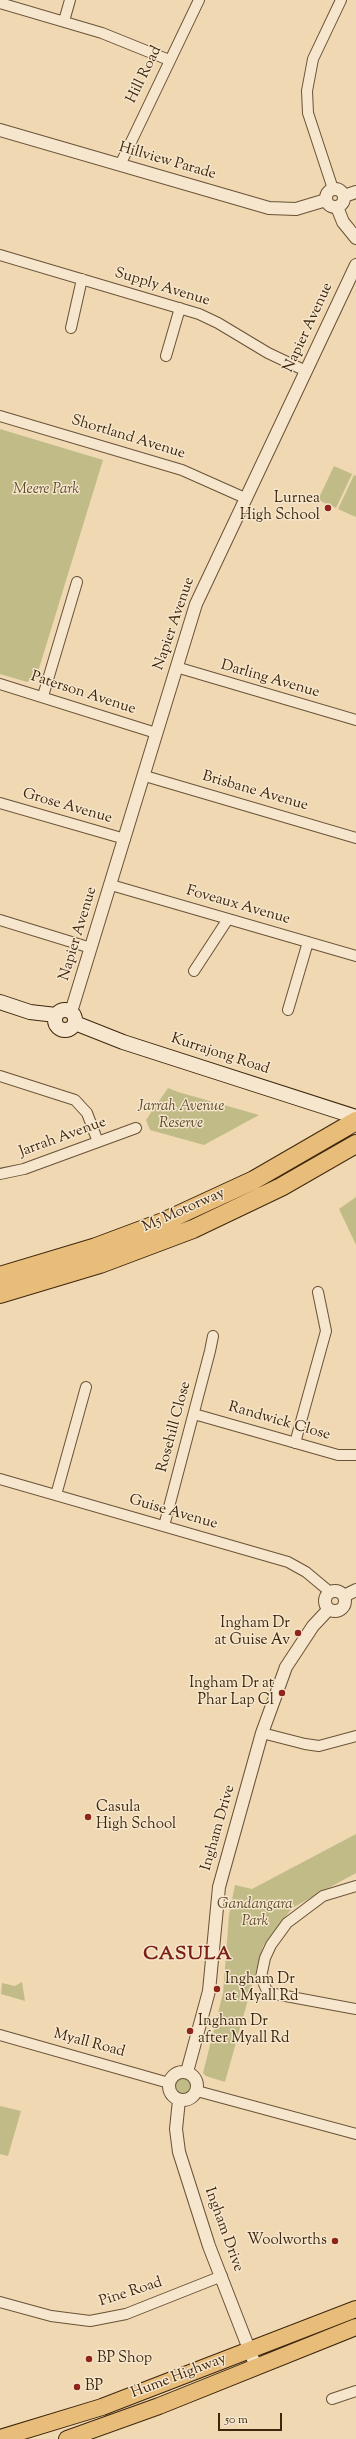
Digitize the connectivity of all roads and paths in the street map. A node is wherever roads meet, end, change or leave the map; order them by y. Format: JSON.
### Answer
{"nodes":[{"id":1,"x":70,"y":0,"type":"edge"},
{"id":2,"x":199,"y":0,"type":"edge"},
{"id":3,"x":341,"y":0,"type":"edge"},
{"id":4,"x":0,"y":3,"type":"edge"},
{"id":5,"x":64,"y":21,"type":"junction"},
{"id":6,"x":170,"y":60,"type":"junction"},
{"id":7,"x":0,"y":130,"type":"edge"},
{"id":8,"x":120,"y":165,"type":"junction"},
{"id":9,"x":333,"y":189,"type":"junction"},
{"id":10,"x":356,"y":192,"type":"edge"},
{"id":11,"x":344,"y":196,"type":"junction"},
{"id":12,"x":326,"y":200,"type":"junction"},
{"id":13,"x":337,"y":207,"type":"junction"},
{"id":14,"x":356,"y":238,"type":"edge"},
{"id":15,"x":0,"y":255,"type":"edge"},
{"id":16,"x":356,"y":265,"type":"edge"},
{"id":17,"x":82,"y":279,"type":"junction"},
{"id":18,"x":180,"y":308,"type":"junction"},
{"id":19,"x":71,"y":328,"type":"dead end"},
{"id":20,"x":166,"y":356,"type":"dead end"},
{"id":21,"x":306,"y":371,"type":"junction"},
{"id":22,"x":0,"y":416,"type":"edge"},
{"id":23,"x":245,"y":498,"type":"junction"},
{"id":24,"x":77,"y":582,"type":"dead end"},
{"id":25,"x":176,"y":668,"type":"junction"},
{"id":26,"x":0,"y":684,"type":"edge"},
{"id":27,"x":43,"y":696,"type":"junction"},
{"id":28,"x":356,"y":720,"type":"edge"},
{"id":29,"x":156,"y":733,"type":"junction"},
{"id":30,"x":145,"y":776,"type":"junction"},
{"id":31,"x":0,"y":803,"type":"edge"},
{"id":32,"x":356,"y":838,"type":"edge"},
{"id":33,"x":125,"y":840,"type":"junction"},
{"id":34,"x":111,"y":885,"type":"junction"},
{"id":35,"x":228,"y":919,"type":"junction"},
{"id":36,"x":0,"y":920,"type":"edge"},
{"id":37,"x":308,"y":942,"type":"junction"},
{"id":38,"x":91,"y":948,"type":"junction"},
{"id":39,"x":356,"y":956,"type":"edge"},
{"id":40,"x":194,"y":971,"type":"dead end"},
{"id":41,"x":0,"y":1002,"type":"edge"},
{"id":42,"x":288,"y":1010,"type":"dead end"},
{"id":43,"x":73,"y":1018,"type":"junction"},
{"id":44,"x":0,"y":1076,"type":"edge"},
{"id":45,"x":356,"y":1117,"type":"edge"},
{"id":46,"x":356,"y":1121,"type":"edge"},
{"id":47,"x":136,"y":1128,"type":"dead end"},
{"id":48,"x":98,"y":1142,"type":"junction"},
{"id":49,"x":356,"y":1144,"type":"edge"},
{"id":50,"x":0,"y":1174,"type":"edge"},
{"id":51,"x":0,"y":1276,"type":"edge"},
{"id":52,"x":318,"y":1292,"type":"dead end"},
{"id":53,"x":0,"y":1294,"type":"edge"},
{"id":54,"x":213,"y":1336,"type":"dead end"},
{"id":55,"x":86,"y":1387,"type":"dead end"},
{"id":56,"x":194,"y":1414,"type":"junction"},
{"id":57,"x":295,"y":1443,"type":"junction"},
{"id":58,"x":356,"y":1455,"type":"edge"},
{"id":59,"x":0,"y":1479,"type":"edge"},
{"id":60,"x":56,"y":1495,"type":"junction"},
{"id":61,"x":164,"y":1526,"type":"junction"},
{"id":62,"x":356,"y":1590,"type":"edge"},
{"id":63,"x":330,"y":1592,"type":"junction"},
{"id":64,"x":344,"y":1596,"type":"junction"},
{"id":65,"x":329,"y":1609,"type":"junction"},
{"id":66,"x":262,"y":1733,"type":"junction"},
{"id":67,"x":356,"y":1736,"type":"edge"},
{"id":68,"x":356,"y":1886,"type":"edge"},
{"id":69,"x":356,"y":2009,"type":"edge"},
{"id":70,"x":0,"y":2035,"type":"edge"},
{"id":71,"x":187,"y":2072,"type":"junction"},
{"id":72,"x":169,"y":2083,"type":"junction"},
{"id":73,"x":197,"y":2091,"type":"junction"},
{"id":74,"x":179,"y":2100,"type":"junction"},
{"id":75,"x":356,"y":2134,"type":"edge"},
{"id":76,"x":222,"y":2276,"type":"junction"},
{"id":77,"x":0,"y":2302,"type":"edge"},
{"id":78,"x":356,"y":2309,"type":"edge"},
{"id":79,"x":356,"y":2328,"type":"edge"},
{"id":80,"x":249,"y":2350,"type":"junction"},
{"id":81,"x":256,"y":2367,"type":"junction"},
{"id":82,"x":356,"y":2391,"type":"edge"},
{"id":83,"x":332,"y":2399,"type":"dead end"},
{"id":84,"x":0,"y":2438,"type":"edge"},
{"id":85,"x":67,"y":2439,"type":"edge"}],
"edges":[{"from":1,"to":5,"type":"street"},
{"from":2,"to":6,"type":"street","name":"Hill Road"},
{"from":3,"to":9,"type":"street"},
{"from":4,"to":5,"type":"street"},
{"from":5,"to":6,"type":"street"},
{"from":6,"to":8,"type":"street","name":"Hill Road"},
{"from":7,"to":8,"type":"street","name":"Hillview Parade"},
{"from":8,"to":12,"type":"street","name":"Hillview Parade"},
{"from":9,"to":11,"type":"street"},
{"from":9,"to":12,"type":"street"},
{"from":10,"to":11,"type":"street"},
{"from":11,"to":13,"type":"street"},
{"from":12,"to":13,"type":"street"},
{"from":13,"to":14,"type":"street"},
{"from":15,"to":17,"type":"street","name":"Supply Avenue"},
{"from":16,"to":21,"type":"street","name":"Napier Avenue"},
{"from":17,"to":18,"type":"street","name":"Supply Avenue"},
{"from":17,"to":19,"type":"street"},
{"from":18,"to":20,"type":"street"},
{"from":18,"to":21,"type":"street","name":"Supply Avenue"},
{"from":21,"to":23,"type":"street","name":"Napier Avenue"},
{"from":22,"to":23,"type":"street","name":"Shortland Avenue"},
{"from":23,"to":25,"type":"street","name":"Napier Avenue"},
{"from":24,"to":27,"type":"street"},
{"from":25,"to":28,"type":"street","name":"Darling Avenue"},
{"from":25,"to":29,"type":"street","name":"Napier Avenue"},
{"from":26,"to":27,"type":"street","name":"Paterson Avenue"},
{"from":27,"to":29,"type":"street","name":"Paterson Avenue"},
{"from":29,"to":30,"type":"street","name":"Napier Avenue"},
{"from":30,"to":32,"type":"street","name":"Brisbane Avenue"},
{"from":30,"to":33,"type":"street","name":"Napier Avenue"},
{"from":31,"to":33,"type":"street","name":"Grose Avenue"},
{"from":33,"to":34,"type":"street","name":"Napier Avenue"},
{"from":34,"to":35,"type":"street","name":"Foveaux Avenue"},
{"from":34,"to":38,"type":"street","name":"Napier Avenue"},
{"from":35,"to":37,"type":"street","name":"Foveaux Avenue"},
{"from":35,"to":40,"type":"street"},
{"from":36,"to":38,"type":"street"},
{"from":37,"to":39,"type":"street","name":"Foveaux Avenue"},
{"from":37,"to":42,"type":"street"},
{"from":38,"to":43,"type":"street","name":"Napier Avenue"},
{"from":41,"to":43,"type":"main road"},
{"from":43,"to":45,"type":"main road","name":"Kurrajong Road"},
{"from":44,"to":48,"type":"street"},
{"from":46,"to":51,"type":"highway","name":"M5 Motorway"},
{"from":47,"to":48,"type":"street","name":"Jarrah Avenue"},
{"from":48,"to":50,"type":"street","name":"Jarrah Avenue"},
{"from":49,"to":53,"type":"highway","name":"M5 Motorway"},
{"from":52,"to":57,"type":"street"},
{"from":54,"to":56,"type":"street","name":"Rosehill Close"},
{"from":55,"to":60,"type":"street"},
{"from":56,"to":57,"type":"street","name":"Randwick Close"},
{"from":56,"to":61,"type":"street","name":"Rosehill Close"},
{"from":57,"to":58,"type":"street","name":"Randwick Close"},
{"from":59,"to":60,"type":"street","name":"Guise Avenue"},
{"from":60,"to":61,"type":"street","name":"Guise Avenue"},
{"from":61,"to":63,"type":"street","name":"Guise Avenue"},
{"from":62,"to":64,"type":"street"},
{"from":63,"to":64,"type":"street"},
{"from":63,"to":65,"type":"street"},
{"from":64,"to":65,"type":"street"},
{"from":65,"to":66,"type":"street","name":"Ingham Drive"},
{"from":66,"to":67,"type":"street"},
{"from":66,"to":71,"type":"street","name":"Ingham Drive"},
{"from":68,"to":69,"type":"street"},
{"from":70,"to":72,"type":"street","name":"Myall Road"},
{"from":71,"to":72,"type":"street"},
{"from":71,"to":73,"type":"street"},
{"from":72,"to":74,"type":"street"},
{"from":73,"to":74,"type":"street"},
{"from":73,"to":75,"type":"street"},
{"from":74,"to":76,"type":"street","name":"Ingham Drive"},
{"from":76,"to":77,"type":"street","name":"Pine Road"},
{"from":76,"to":80,"type":"street","name":"Ingham Drive"},
{"from":78,"to":80,"type":"highway","name":"Hume Highway"},
{"from":79,"to":81,"type":"highway","name":"Hume Highway"},
{"from":80,"to":81,"type":"street","name":"Ingham Drive"},
{"from":80,"to":84,"type":"highway","name":"Hume Highway"},
{"from":81,"to":85,"type":"highway","name":"Hume Highway"},
{"from":82,"to":83,"type":"street"}]}
